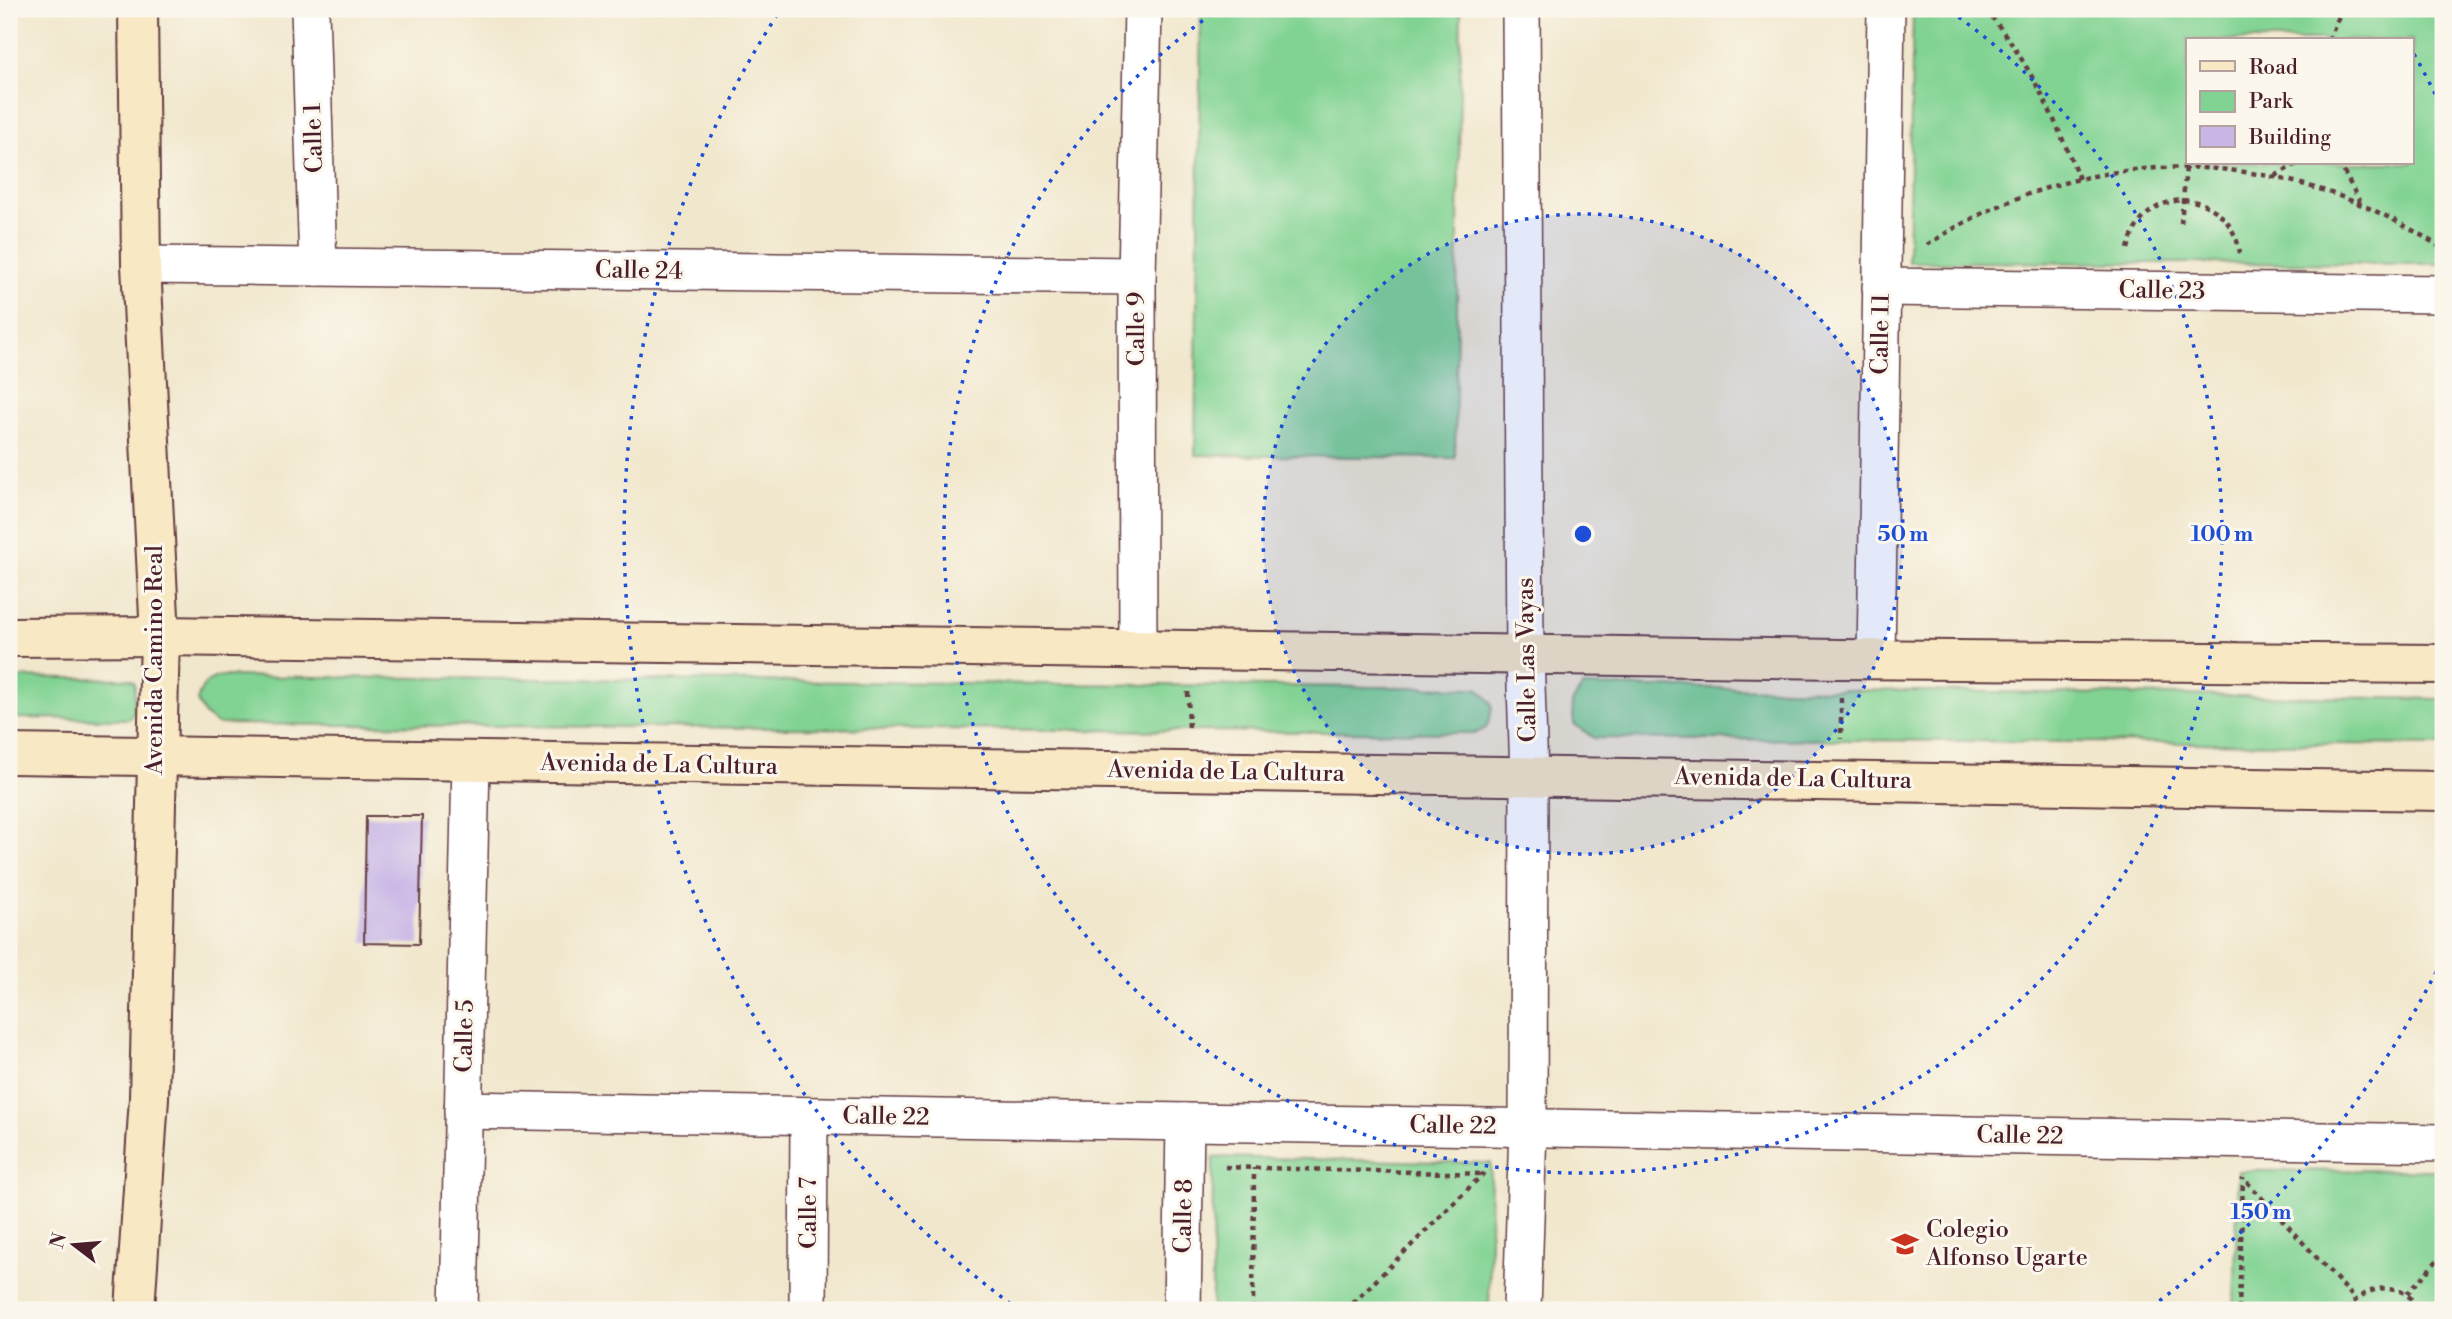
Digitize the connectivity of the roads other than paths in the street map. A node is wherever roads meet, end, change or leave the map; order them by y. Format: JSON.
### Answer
{"nodes":[{"id":1,"x":138,"y":9,"type":"edge"},
{"id":2,"x":310,"y":9,"type":"edge"},
{"id":3,"x":1143,"y":9,"type":"edge"},
{"id":4,"x":1521,"y":9,"type":"edge"},
{"id":5,"x":1886,"y":9,"type":"edge"},
{"id":6,"x":141,"y":265,"type":"junction"},
{"id":7,"x":318,"y":267,"type":"junction"},
{"id":8,"x":1137,"y":276,"type":"junction"},
{"id":9,"x":1881,"y":287,"type":"junction"},
{"id":10,"x":2443,"y":294,"type":"edge"},
{"id":11,"x":160,"y":636,"type":"junction"},
{"id":12,"x":9,"y":637,"type":"edge"},
{"id":13,"x":1138,"y":650,"type":"junction"},
{"id":14,"x":1525,"y":655,"type":"junction"},
{"id":15,"x":1858,"y":659,"type":"junction"},
{"id":16,"x":2443,"y":664,"type":"edge"},
{"id":17,"x":9,"y":754,"type":"edge"},
{"id":18,"x":156,"y":756,"type":"junction"},
{"id":19,"x":471,"y":762,"type":"junction"},
{"id":20,"x":1529,"y":775,"type":"junction"},
{"id":21,"x":2443,"y":791,"type":"edge"},
{"id":22,"x":463,"y":1110,"type":"junction"},
{"id":23,"x":809,"y":1116,"type":"junction"},
{"id":24,"x":1185,"y":1122,"type":"junction"},
{"id":25,"x":1528,"y":1128,"type":"junction"},
{"id":26,"x":2443,"y":1143,"type":"edge"},
{"id":27,"x":135,"y":1310,"type":"edge"},
{"id":28,"x":459,"y":1310,"type":"edge"},
{"id":29,"x":808,"y":1310,"type":"edge"},
{"id":30,"x":1182,"y":1310,"type":"edge"},
{"id":31,"x":1522,"y":1310,"type":"edge"}],
"edges":[{"from":1,"to":6,"type":"street","name":"Avenida Camino Real"},
{"from":2,"to":7,"type":"street","name":"Calle 1"},
{"from":3,"to":8,"type":"street","name":"Calle 9"},
{"from":4,"to":14,"type":"street","name":"Calle Las Vayas"},
{"from":5,"to":9,"type":"street","name":"Calle 11"},
{"from":6,"to":7,"type":"street","name":"Calle 24"},
{"from":6,"to":11,"type":"street","name":"Avenida Camino Real"},
{"from":7,"to":8,"type":"street","name":"Calle 24"},
{"from":8,"to":13,"type":"street","name":"Calle 9"},
{"from":9,"to":10,"type":"street","name":"Calle 23"},
{"from":9,"to":15,"type":"street","name":"Calle 11"},
{"from":11,"to":12,"type":"street"},
{"from":11,"to":13,"type":"street"},
{"from":11,"to":18,"type":"street","name":"Avenida Camino Real"},
{"from":13,"to":14,"type":"street"},
{"from":14,"to":15,"type":"street"},
{"from":14,"to":20,"type":"street","name":"Calle Las Vayas"},
{"from":15,"to":16,"type":"street"},
{"from":17,"to":18,"type":"street","name":"Avenida de La Cultura"},
{"from":18,"to":19,"type":"street","name":"Avenida de La Cultura"},
{"from":18,"to":27,"type":"street","name":"Avenida Camino Real"},
{"from":19,"to":20,"type":"street","name":"Avenida de La Cultura"},
{"from":19,"to":22,"type":"street","name":"Calle 5"},
{"from":20,"to":21,"type":"street","name":"Avenida de La Cultura"},
{"from":20,"to":25,"type":"street","name":"Calle Las Vayas"},
{"from":22,"to":23,"type":"street","name":"Calle 22"},
{"from":22,"to":28,"type":"street","name":"Calle 5"},
{"from":23,"to":24,"type":"street","name":"Calle 22"},
{"from":23,"to":29,"type":"street","name":"Calle 7"},
{"from":24,"to":25,"type":"street","name":"Calle 22"},
{"from":24,"to":30,"type":"street","name":"Calle 8"},
{"from":25,"to":26,"type":"street","name":"Calle 22"},
{"from":25,"to":31,"type":"street","name":"Calle Las Vayas"}]}
